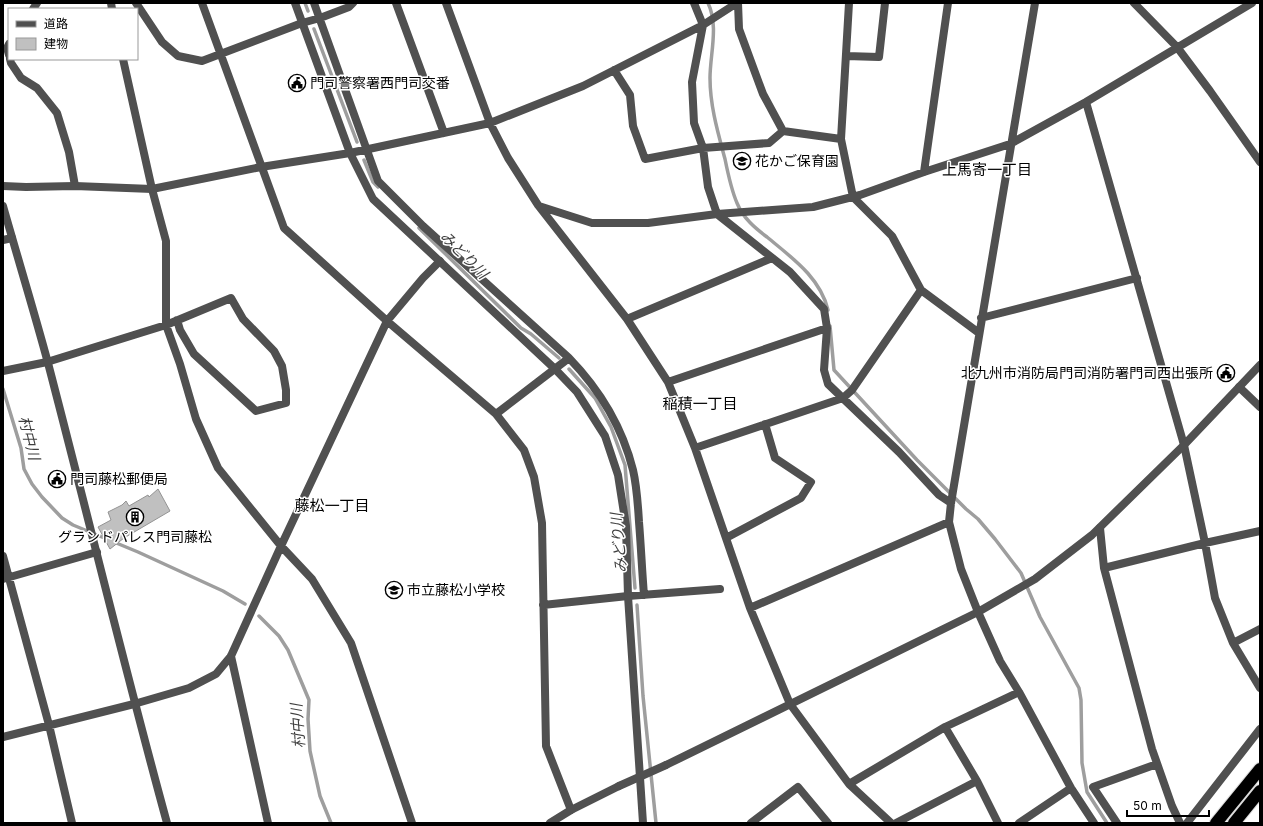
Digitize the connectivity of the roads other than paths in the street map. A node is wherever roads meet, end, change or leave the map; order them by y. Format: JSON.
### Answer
{"nodes":[{"id":1,"x":136,"y":3,"type":"edge"},
{"id":2,"x":202,"y":3,"type":"edge"},
{"id":3,"x":295,"y":3,"type":"edge"},
{"id":4,"x":314,"y":3,"type":"edge"},
{"id":5,"x":353,"y":3,"type":"edge"},
{"id":6,"x":396,"y":3,"type":"edge"},
{"id":7,"x":446,"y":3,"type":"edge"},
{"id":8,"x":694,"y":3,"type":"edge"},
{"id":9,"x":737,"y":3,"type":"edge"},
{"id":10,"x":849,"y":3,"type":"edge"},
{"id":11,"x":885,"y":3,"type":"edge"},
{"id":12,"x":948,"y":3,"type":"edge"},
{"id":13,"x":1035,"y":3,"type":"edge"},
{"id":14,"x":1134,"y":3,"type":"edge"},
{"id":15,"x":1252,"y":3,"type":"edge"},
{"id":16,"x":728,"y":5,"type":"edge"},
{"id":17,"x":320,"y":18,"type":"junction"},
{"id":18,"x":302,"y":23,"type":"junction"},
{"id":19,"x":703,"y":25,"type":"junction"},
{"id":20,"x":1177,"y":47,"type":"junction"},
{"id":21,"x":221,"y":53,"type":"junction"},
{"id":22,"x":846,"y":56,"type":"junction"},
{"id":23,"x":10,"y":60,"type":"edge"},
{"id":24,"x":123,"y":60,"type":"edge"},
{"id":25,"x":614,"y":70,"type":"junction"},
{"id":26,"x":1086,"y":102,"type":"junction"},
{"id":27,"x":490,"y":123,"type":"junction"},
{"id":28,"x":783,"y":131,"type":"junction"},
{"id":29,"x":444,"y":133,"type":"junction"},
{"id":30,"x":841,"y":139,"type":"junction"},
{"id":31,"x":1010,"y":144,"type":"junction"},
{"id":32,"x":704,"y":148,"type":"junction"},
{"id":33,"x":366,"y":149,"type":"junction"},
{"id":34,"x":350,"y":153,"type":"junction"},
{"id":35,"x":1260,"y":162,"type":"edge"},
{"id":36,"x":261,"y":167,"type":"junction"},
{"id":37,"x":924,"y":172,"type":"junction"},
{"id":38,"x":3,"y":186,"type":"edge"},
{"id":39,"x":75,"y":186,"type":"junction"},
{"id":40,"x":152,"y":189,"type":"junction"},
{"id":41,"x":853,"y":197,"type":"junction"},
{"id":42,"x":538,"y":205,"type":"junction"},
{"id":43,"x":3,"y":206,"type":"edge"},
{"id":44,"x":717,"y":214,"type":"junction"},
{"id":45,"x":12,"y":238,"type":"junction"},
{"id":46,"x":3,"y":240,"type":"edge"},
{"id":47,"x":772,"y":258,"type":"junction"},
{"id":48,"x":440,"y":261,"type":"junction"},
{"id":49,"x":1137,"y":278,"type":"junction"},
{"id":50,"x":921,"y":290,"type":"junction"},
{"id":51,"x":981,"y":318,"type":"junction"},
{"id":52,"x":627,"y":319,"type":"junction"},
{"id":53,"x":177,"y":320,"type":"junction"},
{"id":54,"x":387,"y":321,"type":"junction"},
{"id":55,"x":166,"y":325,"type":"junction"},
{"id":56,"x":827,"y":328,"type":"junction"},
{"id":57,"x":979,"y":333,"type":"junction"},
{"id":58,"x":569,"y":358,"type":"junction"},
{"id":59,"x":47,"y":362,"type":"junction"},
{"id":60,"x":1260,"y":365,"type":"edge"},
{"id":61,"x":555,"y":369,"type":"junction"},
{"id":62,"x":3,"y":371,"type":"edge"},
{"id":63,"x":668,"y":382,"type":"junction"},
{"id":64,"x":1239,"y":386,"type":"junction"},
{"id":65,"x":842,"y":398,"type":"junction"},
{"id":66,"x":1260,"y":407,"type":"edge"},
{"id":67,"x":496,"y":414,"type":"junction"},
{"id":68,"x":765,"y":424,"type":"junction"},
{"id":69,"x":1184,"y":445,"type":"junction"},
{"id":70,"x":695,"y":448,"type":"junction"},
{"id":71,"x":951,"y":502,"type":"junction"},
{"id":72,"x":949,"y":522,"type":"junction"},
{"id":73,"x":1100,"y":528,"type":"junction"},
{"id":74,"x":1260,"y":531,"type":"edge"},
{"id":75,"x":726,"y":538,"type":"junction"},
{"id":76,"x":1205,"y":543,"type":"junction"},
{"id":77,"x":281,"y":546,"type":"junction"},
{"id":78,"x":97,"y":552,"type":"junction"},
{"id":79,"x":3,"y":556,"type":"edge"},
{"id":80,"x":1104,"y":568,"type":"junction"},
{"id":81,"x":6,"y":578,"type":"edge"},
{"id":82,"x":720,"y":589,"type":"dead end"},
{"id":83,"x":644,"y":595,"type":"junction"},
{"id":84,"x":628,"y":596,"type":"junction"},
{"id":85,"x":543,"y":605,"type":"junction"},
{"id":86,"x":750,"y":608,"type":"junction"},
{"id":87,"x":978,"y":612,"type":"junction"},
{"id":88,"x":1260,"y":629,"type":"edge"},
{"id":89,"x":1233,"y":643,"type":"junction"},
{"id":90,"x":231,"y":656,"type":"junction"},
{"id":91,"x":1260,"y":688,"type":"edge"},
{"id":92,"x":1019,"y":692,"type":"junction"},
{"id":93,"x":134,"y":704,"type":"junction"},
{"id":94,"x":790,"y":704,"type":"junction"},
{"id":95,"x":48,"y":725,"type":"junction"},
{"id":96,"x":945,"y":727,"type":"junction"},
{"id":97,"x":1260,"y":729,"type":"edge"},
{"id":98,"x":3,"y":737,"type":"edge"},
{"id":99,"x":1158,"y":764,"type":"junction"},
{"id":100,"x":1260,"y":769,"type":"edge"},
{"id":101,"x":977,"y":781,"type":"junction"},
{"id":102,"x":849,"y":784,"type":"junction"},
{"id":103,"x":1071,"y":788,"type":"junction"},
{"id":104,"x":1260,"y":792,"type":"edge"},
{"id":105,"x":571,"y":810,"type":"junction"},
{"id":106,"x":72,"y":823,"type":"edge"},
{"id":107,"x":166,"y":823,"type":"edge"},
{"id":108,"x":268,"y":823,"type":"edge"},
{"id":109,"x":412,"y":823,"type":"edge"},
{"id":110,"x":550,"y":823,"type":"edge"},
{"id":111,"x":643,"y":823,"type":"edge"},
{"id":112,"x":751,"y":823,"type":"edge"},
{"id":113,"x":828,"y":823,"type":"edge"},
{"id":114,"x":891,"y":823,"type":"edge"},
{"id":115,"x":896,"y":823,"type":"edge"},
{"id":116,"x":998,"y":823,"type":"edge"},
{"id":117,"x":1019,"y":823,"type":"edge"},
{"id":118,"x":1094,"y":823,"type":"edge"},
{"id":119,"x":1117,"y":823,"type":"edge"},
{"id":120,"x":1180,"y":823,"type":"edge"},
{"id":121,"x":1187,"y":823,"type":"edge"},
{"id":122,"x":1216,"y":823,"type":"edge"},
{"id":123,"x":1234,"y":823,"type":"edge"}],
"edges":[{"from":1,"to":21,"type":"street"},
{"from":2,"to":21,"type":"street"},
{"from":3,"to":18,"type":"street"},
{"from":4,"to":17,"type":"street"},
{"from":5,"to":17,"type":"street"},
{"from":6,"to":29,"type":"street"},
{"from":7,"to":27,"type":"street"},
{"from":8,"to":19,"type":"street"},
{"from":9,"to":16,"type":"street"},
{"from":9,"to":28,"type":"street"},
{"from":10,"to":22,"type":"street"},
{"from":11,"to":22,"type":"street"},
{"from":12,"to":37,"type":"street"},
{"from":13,"to":31,"type":"street"},
{"from":14,"to":20,"type":"street"},
{"from":15,"to":20,"type":"street"},
{"from":16,"to":19,"type":"street"},
{"from":17,"to":18,"type":"street"},
{"from":17,"to":33,"type":"street"},
{"from":18,"to":21,"type":"street"},
{"from":18,"to":34,"type":"street"},
{"from":19,"to":25,"type":"street"},
{"from":19,"to":32,"type":"street"},
{"from":20,"to":26,"type":"street"},
{"from":20,"to":35,"type":"street"},
{"from":21,"to":36,"type":"street"},
{"from":22,"to":30,"type":"street"},
{"from":23,"to":39,"type":"street"},
{"from":24,"to":40,"type":"street"},
{"from":25,"to":27,"type":"street"},
{"from":25,"to":32,"type":"street"},
{"from":26,"to":31,"type":"street"},
{"from":26,"to":49,"type":"street"},
{"from":27,"to":29,"type":"street"},
{"from":27,"to":42,"type":"street"},
{"from":28,"to":30,"type":"street"},
{"from":28,"to":32,"type":"street"},
{"from":29,"to":33,"type":"street"},
{"from":30,"to":41,"type":"street"},
{"from":31,"to":37,"type":"street"},
{"from":31,"to":51,"type":"street"},
{"from":32,"to":44,"type":"street"},
{"from":33,"to":34,"type":"street"},
{"from":33,"to":58,"type":"street"},
{"from":34,"to":36,"type":"street"},
{"from":34,"to":48,"type":"street"},
{"from":36,"to":40,"type":"street"},
{"from":36,"to":54,"type":"street"},
{"from":37,"to":41,"type":"street"},
{"from":38,"to":39,"type":"street"},
{"from":39,"to":40,"type":"street"},
{"from":40,"to":55,"type":"street"},
{"from":41,"to":44,"type":"street"},
{"from":41,"to":50,"type":"street"},
{"from":42,"to":44,"type":"street"},
{"from":42,"to":52,"type":"street"},
{"from":43,"to":45,"type":"street"},
{"from":44,"to":47,"type":"street"},
{"from":45,"to":46,"type":"street"},
{"from":45,"to":59,"type":"street"},
{"from":47,"to":52,"type":"street"},
{"from":47,"to":56,"type":"street"},
{"from":48,"to":54,"type":"street"},
{"from":48,"to":61,"type":"street"},
{"from":49,"to":51,"type":"street"},
{"from":49,"to":69,"type":"street"},
{"from":50,"to":57,"type":"street"},
{"from":50,"to":65,"type":"street"},
{"from":51,"to":57,"type":"street"},
{"from":52,"to":63,"type":"street"},
{"from":53,"to":53,"type":"street"},
{"from":53,"to":55,"type":"street"},
{"from":54,"to":67,"type":"street"},
{"from":54,"to":77,"type":"street"},
{"from":55,"to":59,"type":"street"},
{"from":55,"to":77,"type":"street"},
{"from":56,"to":63,"type":"street"},
{"from":56,"to":65,"type":"street"},
{"from":57,"to":71,"type":"street"},
{"from":58,"to":61,"type":"street"},
{"from":58,"to":83,"type":"street"},
{"from":59,"to":62,"type":"street"},
{"from":59,"to":78,"type":"street"},
{"from":60,"to":64,"type":"street"},
{"from":61,"to":67,"type":"street"},
{"from":61,"to":84,"type":"street"},
{"from":63,"to":70,"type":"street"},
{"from":64,"to":66,"type":"street"},
{"from":64,"to":69,"type":"street"},
{"from":65,"to":68,"type":"street"},
{"from":65,"to":71,"type":"street"},
{"from":67,"to":85,"type":"street"},
{"from":68,"to":70,"type":"street"},
{"from":68,"to":75,"type":"street"},
{"from":69,"to":73,"type":"street"},
{"from":69,"to":76,"type":"street"},
{"from":70,"to":75,"type":"street"},
{"from":71,"to":72,"type":"street"},
{"from":72,"to":86,"type":"street"},
{"from":72,"to":87,"type":"street"},
{"from":73,"to":80,"type":"street"},
{"from":73,"to":87,"type":"street"},
{"from":74,"to":76,"type":"street"},
{"from":75,"to":86,"type":"street"},
{"from":76,"to":80,"type":"street"},
{"from":76,"to":89,"type":"street"},
{"from":77,"to":90,"type":"street"},
{"from":77,"to":109,"type":"street"},
{"from":78,"to":81,"type":"street"},
{"from":78,"to":93,"type":"street"},
{"from":79,"to":81,"type":"street"},
{"from":80,"to":99,"type":"street"},
{"from":81,"to":95,"type":"street"},
{"from":82,"to":83,"type":"street"},
{"from":83,"to":84,"type":"street"},
{"from":84,"to":85,"type":"street"},
{"from":84,"to":111,"type":"street"},
{"from":85,"to":105,"type":"street"},
{"from":86,"to":94,"type":"street"},
{"from":87,"to":92,"type":"street"},
{"from":87,"to":94,"type":"street"},
{"from":88,"to":89,"type":"street"},
{"from":89,"to":91,"type":"street"},
{"from":90,"to":93,"type":"street"},
{"from":90,"to":108,"type":"street"},
{"from":92,"to":96,"type":"street"},
{"from":92,"to":103,"type":"street"},
{"from":93,"to":95,"type":"street"},
{"from":93,"to":107,"type":"street"},
{"from":94,"to":102,"type":"street"},
{"from":94,"to":105,"type":"street","bridge":true},
{"from":95,"to":98,"type":"street"},
{"from":95,"to":106,"type":"street"},
{"from":96,"to":101,"type":"street"},
{"from":96,"to":102,"type":"street"},
{"from":97,"to":121,"type":"street"},
{"from":99,"to":119,"type":"street"},
{"from":99,"to":120,"type":"street"},
{"from":100,"to":122,"type":"highway"},
{"from":101,"to":115,"type":"street"},
{"from":101,"to":116,"type":"street"},
{"from":102,"to":114,"type":"street"},
{"from":103,"to":117,"type":"street"},
{"from":103,"to":118,"type":"street"},
{"from":104,"to":123,"type":"highway"},
{"from":105,"to":110,"type":"street"},
{"from":112,"to":113,"type":"street"}]}
